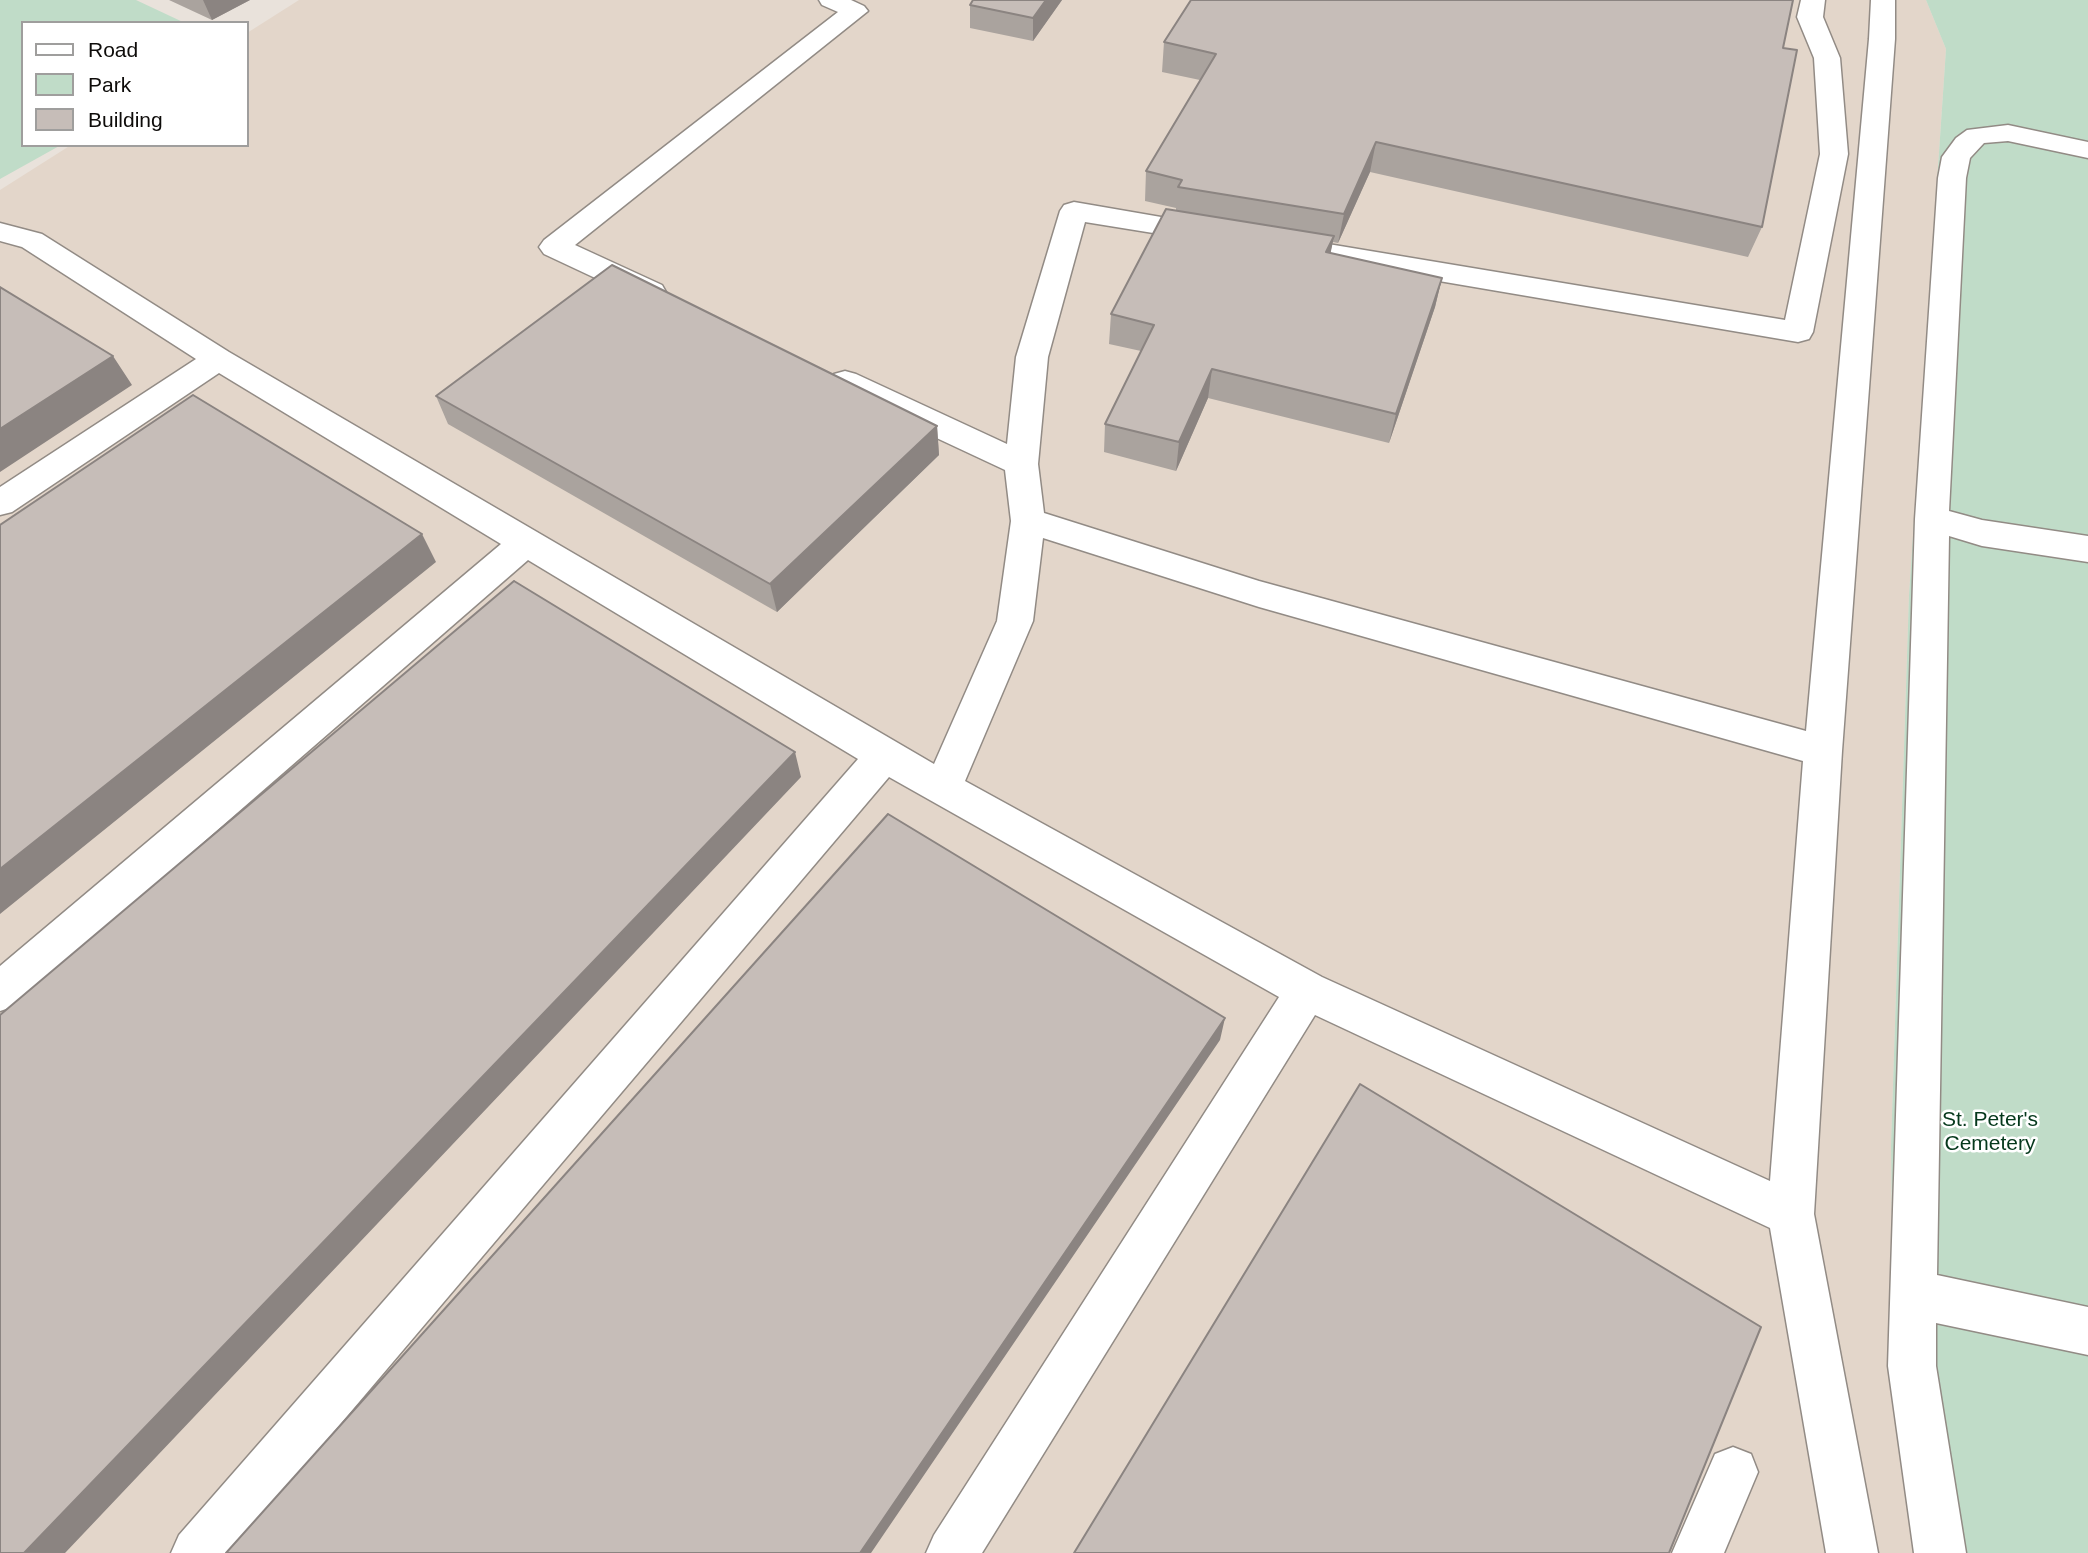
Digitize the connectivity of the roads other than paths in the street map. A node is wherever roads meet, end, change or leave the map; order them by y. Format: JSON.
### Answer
{"nodes":[{"id":1,"x":831,"y":0,"type":"edge"},
{"id":2,"x":1812,"y":0,"type":"edge"},
{"id":3,"x":1883,"y":0,"type":"edge"},
{"id":4,"x":2088,"y":150,"type":"edge"},
{"id":5,"x":0,"y":232,"type":"edge"},
{"id":6,"x":680,"y":306,"type":"edge"},
{"id":7,"x":218,"y":359,"type":"junction"},
{"id":8,"x":819,"y":370,"type":"edge"},
{"id":9,"x":1021,"y":464,"type":"junction"},
{"id":10,"x":0,"y":503,"type":"edge"},
{"id":11,"x":1931,"y":519,"type":"junction"},
{"id":12,"x":1028,"y":521,"type":"junction"},
{"id":13,"x":526,"y":542,"type":"junction"},
{"id":14,"x":2088,"y":549,"type":"edge"},
{"id":15,"x":1823,"y":751,"type":"junction"},
{"id":16,"x":884,"y":756,"type":"junction"},
{"id":17,"x":943,"y":788,"type":"junction"},
{"id":18,"x":1307,"y":991,"type":"junction"},
{"id":19,"x":0,"y":992,"type":"edge"},
{"id":20,"x":1791,"y":1214,"type":"junction"},
{"id":21,"x":1914,"y":1294,"type":"junction"},
{"id":22,"x":2088,"y":1331,"type":"edge"},
{"id":23,"x":1733,"y":1472,"type":"dead end"},
{"id":24,"x":197,"y":1553,"type":"edge"},
{"id":25,"x":952,"y":1553,"type":"edge"},
{"id":26,"x":1698,"y":1553,"type":"edge"},
{"id":27,"x":1852,"y":1553,"type":"edge"},
{"id":28,"x":1940,"y":1553,"type":"edge"}],
"edges":[{"from":1,"to":6,"type":"lane"},
{"from":2,"to":9,"type":"lane"},
{"from":3,"to":15,"type":"lane"},
{"from":4,"to":11,"type":"lane"},
{"from":5,"to":7,"type":"lane"},
{"from":7,"to":10,"type":"lane"},
{"from":7,"to":13,"type":"lane"},
{"from":8,"to":9,"type":"lane"},
{"from":9,"to":12,"type":"lane"},
{"from":11,"to":14,"type":"lane"},
{"from":11,"to":21,"type":"lane"},
{"from":12,"to":15,"type":"lane"},
{"from":12,"to":17,"type":"lane"},
{"from":13,"to":16,"type":"lane"},
{"from":13,"to":19,"type":"lane"},
{"from":15,"to":20,"type":"lane"},
{"from":16,"to":17,"type":"lane"},
{"from":16,"to":24,"type":"lane"},
{"from":17,"to":18,"type":"lane"},
{"from":18,"to":20,"type":"lane"},
{"from":18,"to":25,"type":"lane"},
{"from":20,"to":27,"type":"lane"},
{"from":21,"to":22,"type":"lane"},
{"from":21,"to":28,"type":"lane"},
{"from":23,"to":26,"type":"lane"}]}
